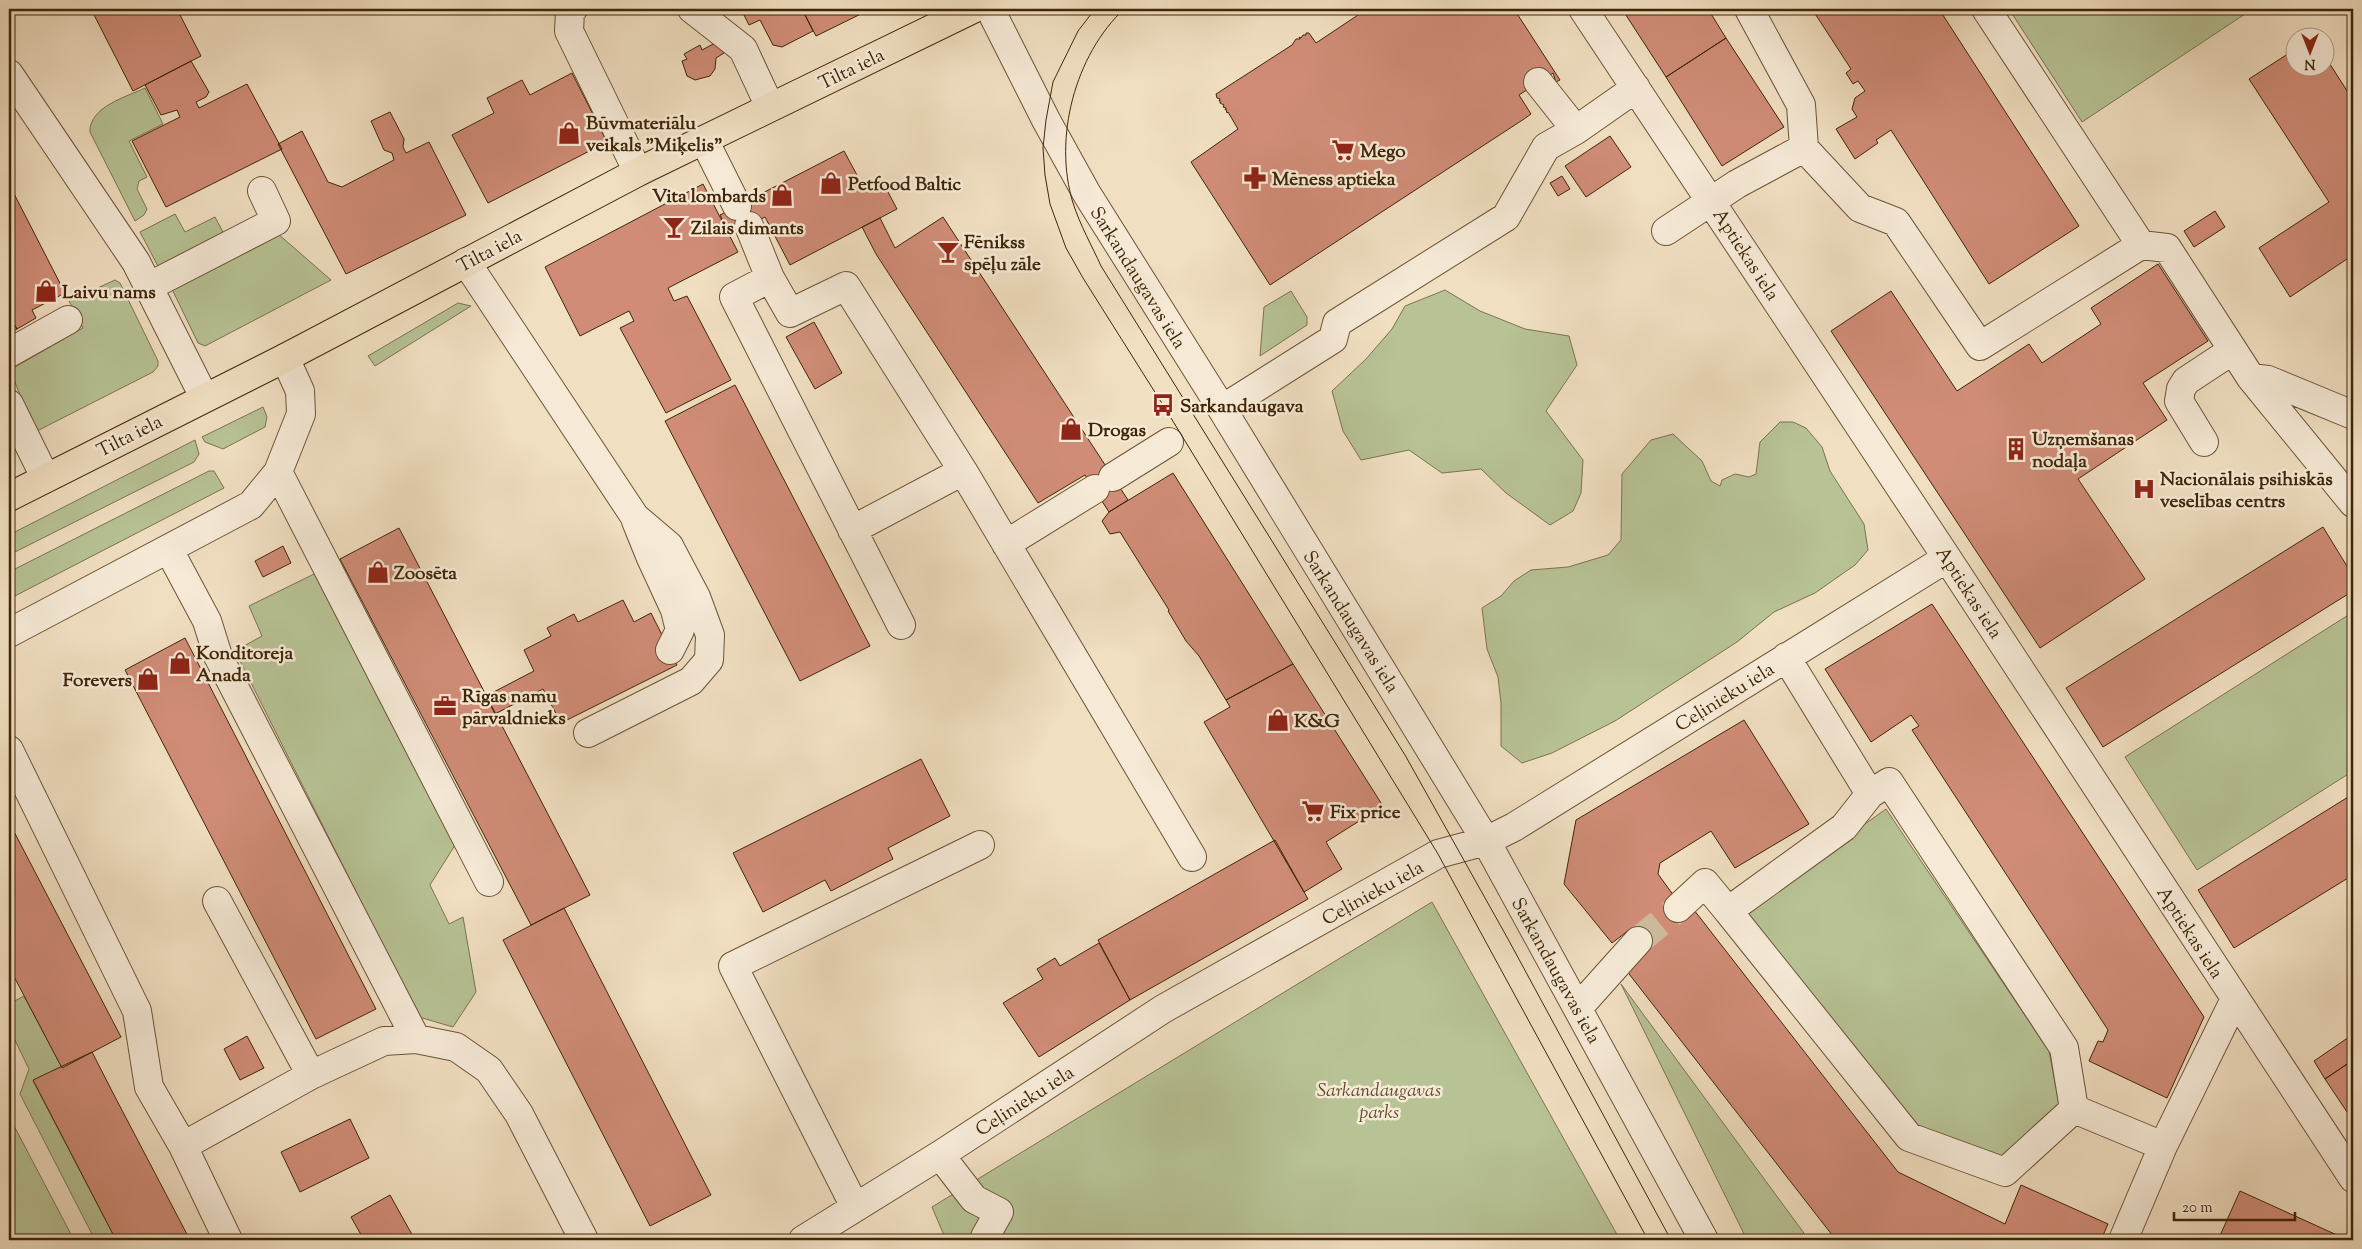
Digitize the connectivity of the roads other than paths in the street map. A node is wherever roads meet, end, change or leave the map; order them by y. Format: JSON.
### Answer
{"nodes":[{"id":1,"x":574,"y":9,"type":"edge"},
{"id":2,"x":692,"y":9,"type":"edge"},
{"id":3,"x":973,"y":9,"type":"edge"},
{"id":4,"x":990,"y":9,"type":"edge"},
{"id":5,"x":1583,"y":9,"type":"edge"},
{"id":6,"x":1749,"y":9,"type":"edge"},
{"id":7,"x":1986,"y":9,"type":"edge"},
{"id":8,"x":9,"y":74,"type":"edge"},
{"id":9,"x":1538,"y":82,"type":"dead end"},
{"id":10,"x":1636,"y":88,"type":"junction"},
{"id":11,"x":770,"y":107,"type":"junction"},
{"id":12,"x":1576,"y":130,"type":"junction"},
{"id":13,"x":704,"y":140,"type":"junction"},
{"id":14,"x":1804,"y":148,"type":"junction"},
{"id":15,"x":638,"y":172,"type":"junction"},
{"id":16,"x":262,"y":191,"type":"dead end"},
{"id":17,"x":1712,"y":200,"type":"junction"},
{"id":18,"x":1666,"y":231,"type":"dead end"},
{"id":19,"x":2141,"y":245,"type":"junction"},
{"id":20,"x":466,"y":262,"type":"junction"},
{"id":21,"x":770,"y":278,"type":"junction"},
{"id":22,"x":148,"y":287,"type":"junction"},
{"id":23,"x":68,"y":320,"type":"dead end"},
{"id":24,"x":2233,"y":350,"type":"junction"},
{"id":25,"x":9,"y":352,"type":"edge"},
{"id":26,"x":285,"y":358,"type":"junction"},
{"id":27,"x":2251,"y":378,"type":"junction"},
{"id":28,"x":204,"y":397,"type":"junction"},
{"id":29,"x":9,"y":404,"type":"edge"},
{"id":30,"x":1222,"y":409,"type":"junction"},
{"id":31,"x":2353,"y":415,"type":"edge"},
{"id":32,"x":1169,"y":442,"type":"dead end"},
{"id":33,"x":2204,"y":442,"type":"dead end"},
{"id":34,"x":964,"y":470,"type":"junction"},
{"id":35,"x":278,"y":472,"type":"junction"},
{"id":36,"x":45,"y":477,"type":"junction"},
{"id":37,"x":9,"y":497,"type":"edge"},
{"id":38,"x":2353,"y":503,"type":"edge"},
{"id":39,"x":635,"y":517,"type":"junction"},
{"id":40,"x":852,"y":530,"type":"junction"},
{"id":41,"x":1006,"y":544,"type":"junction"},
{"id":42,"x":169,"y":550,"type":"junction"},
{"id":43,"x":1947,"y":558,"type":"junction"},
{"id":44,"x":901,"y":625,"type":"dead end"},
{"id":45,"x":9,"y":633,"type":"edge"},
{"id":46,"x":670,"y":650,"type":"dead end"},
{"id":47,"x":1786,"y":657,"type":"junction"},
{"id":48,"x":588,"y":733,"type":"dead end"},
{"id":49,"x":9,"y":750,"type":"edge"},
{"id":50,"x":1870,"y":794,"type":"junction"},
{"id":51,"x":1486,"y":841,"type":"junction"},
{"id":52,"x":980,"y":845,"type":"dead end"},
{"id":53,"x":1192,"y":858,"type":"dead end"},
{"id":54,"x":489,"y":882,"type":"dead end"},
{"id":55,"x":217,"y":901,"type":"dead end"},
{"id":56,"x":1678,"y":908,"type":"tunnel mouth"},
{"id":57,"x":1728,"y":910,"type":"junction"},
{"id":58,"x":1638,"y":941,"type":"tunnel mouth"},
{"id":59,"x":2234,"y":998,"type":"junction"},
{"id":60,"x":1578,"y":1008,"type":"junction"},
{"id":61,"x":416,"y":1039,"type":"junction"},
{"id":62,"x":310,"y":1075,"type":"junction"},
{"id":63,"x":2074,"y":1109,"type":"junction"},
{"id":64,"x":183,"y":1146,"type":"junction"},
{"id":65,"x":2163,"y":1146,"type":"junction"},
{"id":66,"x":940,"y":1155,"type":"junction"},
{"id":67,"x":2353,"y":1178,"type":"edge"},
{"id":68,"x":855,"y":1207,"type":"junction"},
{"id":69,"x":986,"y":1237,"type":"dead end"},
{"id":70,"x":228,"y":1240,"type":"edge"},
{"id":71,"x":584,"y":1240,"type":"edge"},
{"id":72,"x":803,"y":1240,"type":"edge"},
{"id":73,"x":1704,"y":1240,"type":"edge"},
{"id":74,"x":2123,"y":1240,"type":"edge"}],
"edges":[{"from":1,"to":15,"type":"street"},
{"from":2,"to":11,"type":"street"},
{"from":3,"to":11,"type":"main road","name":"Tilta iela"},
{"from":4,"to":30,"type":"street","name":"Sarkandaugavas iela"},
{"from":5,"to":10,"type":"street","name":"Aptiekas iela"},
{"from":6,"to":14,"type":"street"},
{"from":7,"to":19,"type":"street"},
{"from":8,"to":22,"type":"street"},
{"from":9,"to":12,"type":"street"},
{"from":10,"to":12,"type":"street"},
{"from":10,"to":17,"type":"street","name":"Aptiekas iela"},
{"from":11,"to":13,"type":"main road","name":"Tilta iela"},
{"from":12,"to":30,"type":"street"},
{"from":13,"to":15,"type":"main road","name":"Tilta iela"},
{"from":13,"to":21,"type":"street"},
{"from":14,"to":17,"type":"street"},
{"from":14,"to":19,"type":"street"},
{"from":15,"to":20,"type":"main road","name":"Tilta iela"},
{"from":16,"to":22,"type":"street"},
{"from":17,"to":18,"type":"street"},
{"from":17,"to":43,"type":"street","name":"Aptiekas iela"},
{"from":19,"to":24,"type":"street"},
{"from":20,"to":26,"type":"main road","name":"Tilta iela"},
{"from":20,"to":39,"type":"street"},
{"from":21,"to":34,"type":"street"},
{"from":21,"to":40,"type":"street"},
{"from":22,"to":28,"type":"street"},
{"from":23,"to":25,"type":"street"},
{"from":24,"to":27,"type":"street"},
{"from":24,"to":33,"type":"street"},
{"from":26,"to":28,"type":"main road","name":"Tilta iela"},
{"from":26,"to":35,"type":"street"},
{"from":27,"to":31,"type":"street"},
{"from":27,"to":38,"type":"street"},
{"from":28,"to":36,"type":"main road","name":"Tilta iela"},
{"from":29,"to":36,"type":"street"},
{"from":30,"to":51,"type":"street","name":"Sarkandaugavas iela"},
{"from":32,"to":41,"type":"street"},
{"from":34,"to":40,"type":"street"},
{"from":34,"to":41,"type":"street"},
{"from":35,"to":42,"type":"street"},
{"from":35,"to":54,"type":"street"},
{"from":36,"to":37,"type":"main road","name":"Tilta iela"},
{"from":39,"to":46,"type":"street"},
{"from":39,"to":48,"type":"street"},
{"from":40,"to":44,"type":"street"},
{"from":41,"to":53,"type":"street"},
{"from":42,"to":45,"type":"street"},
{"from":42,"to":61,"type":"street"},
{"from":43,"to":47,"type":"street","name":"Ceļinieku iela"},
{"from":43,"to":59,"type":"street","name":"Aptiekas iela"},
{"from":47,"to":50,"type":"street"},
{"from":47,"to":51,"type":"street","name":"Ceļinieku iela"},
{"from":49,"to":64,"type":"street"},
{"from":50,"to":57,"type":"street"},
{"from":50,"to":63,"type":"street"},
{"from":51,"to":60,"type":"street","name":"Sarkandaugavas iela"},
{"from":51,"to":66,"type":"street","name":"Ceļinieku iela"},
{"from":52,"to":68,"type":"street"},
{"from":55,"to":62,"type":"street"},
{"from":56,"to":57,"type":"street"},
{"from":57,"to":63,"type":"street"},
{"from":58,"to":60,"type":"street"},
{"from":59,"to":65,"type":"street"},
{"from":59,"to":67,"type":"street","name":"Aptiekas iela"},
{"from":60,"to":73,"type":"street","name":"Sarkandaugavas iela"},
{"from":61,"to":62,"type":"street"},
{"from":61,"to":71,"type":"street"},
{"from":62,"to":64,"type":"street"},
{"from":63,"to":65,"type":"street"},
{"from":64,"to":70,"type":"street"},
{"from":65,"to":74,"type":"street"},
{"from":66,"to":68,"type":"street","name":"Ceļinieku iela"},
{"from":66,"to":69,"type":"street"},
{"from":68,"to":72,"type":"street","name":"Ceļinieku iela"}]}
